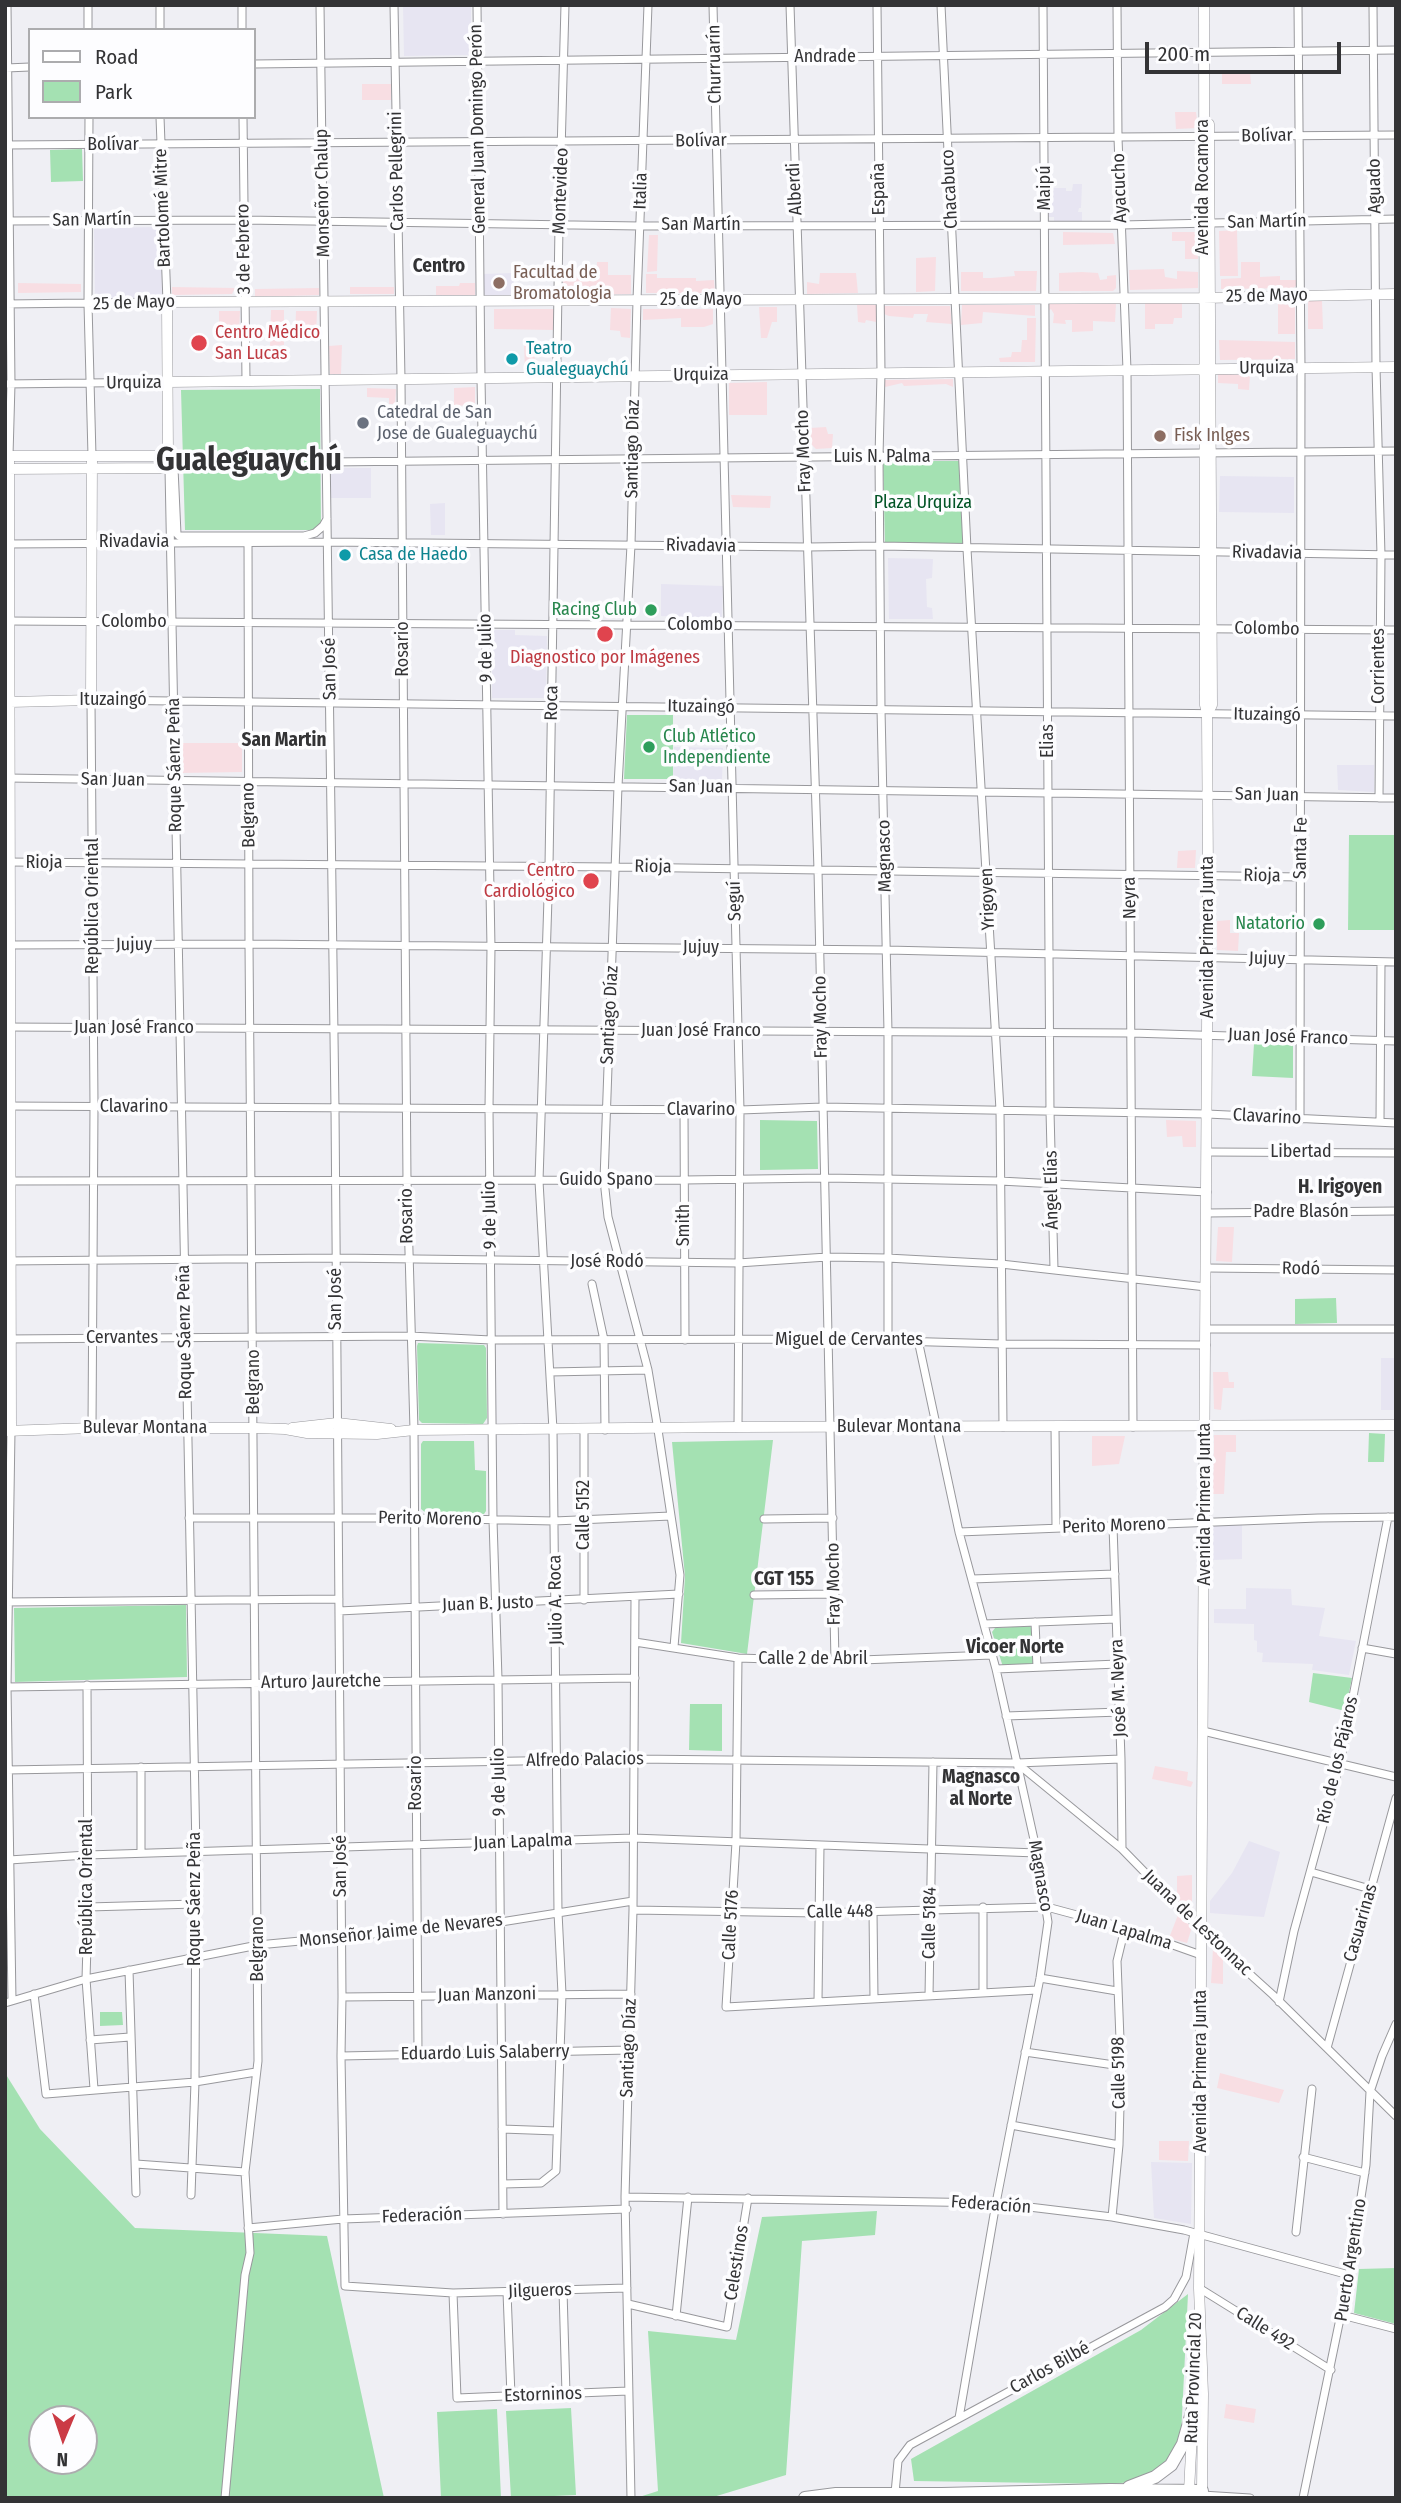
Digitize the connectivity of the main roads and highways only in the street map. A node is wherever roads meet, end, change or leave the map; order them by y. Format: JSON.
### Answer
{"nodes":[{"id":1,"x":1206,"y":5,"type":"edge"},
{"id":2,"x":1396,"y":294,"type":"edge"},
{"id":3,"x":1207,"y":298,"type":"junction"},
{"id":4,"x":167,"y":302,"type":"joint"},
{"id":5,"x":1396,"y":367,"type":"edge"},
{"id":6,"x":1207,"y":369,"type":"junction"},
{"id":7,"x":169,"y":382,"type":"junction"},
{"id":8,"x":184,"y":382,"type":"junction"},
{"id":9,"x":7,"y":456,"type":"edge"},
{"id":10,"x":92,"y":456,"type":"junction"},
{"id":11,"x":169,"y":456,"type":"junction"},
{"id":12,"x":7,"y":469,"type":"edge"},
{"id":13,"x":92,"y":469,"type":"junction"},
{"id":14,"x":8,"y":543,"type":"edge"},
{"id":15,"x":8,"y":621,"type":"edge"},
{"id":16,"x":91,"y":700,"type":"joint"},
{"id":17,"x":8,"y":701,"type":"edge"},
{"id":18,"x":8,"y":778,"type":"edge"},
{"id":19,"x":8,"y":862,"type":"edge"},
{"id":20,"x":8,"y":945,"type":"edge"},
{"id":21,"x":7,"y":1027,"type":"edge"},
{"id":22,"x":8,"y":1106,"type":"edge"},
{"id":23,"x":7,"y":1181,"type":"edge"},
{"id":24,"x":7,"y":1261,"type":"edge"},
{"id":25,"x":7,"y":1339,"type":"edge"},
{"id":26,"x":1396,"y":1425,"type":"edge"},
{"id":27,"x":1206,"y":1426,"type":"junction"},
{"id":28,"x":8,"y":1431,"type":"edge"},
{"id":29,"x":1199,"y":2291,"type":"junction"},
{"id":30,"x":1193,"y":2409,"type":"junction"},
{"id":31,"x":1110,"y":2490,"type":"junction"},
{"id":32,"x":1197,"y":2494,"type":"edge"},
{"id":33,"x":941,"y":2496,"type":"edge"},
{"id":34,"x":805,"y":2498,"type":"edge"},
{"id":35,"x":1011,"y":2498,"type":"edge"}],
"edges":[{"from":1,"to":3,"type":"main road","name":"Avenida Rocamora"},
{"from":2,"to":3,"type":"main road","name":"25 de Mayo"},
{"from":3,"to":4,"type":"main road","name":"25 de Mayo"},
{"from":3,"to":6,"type":"main road","name":"Avenida Rocamora"},
{"from":4,"to":7,"type":"main road","name":"Bartolomé Mitre"},
{"from":5,"to":6,"type":"main road","name":"Urquiza"},
{"from":6,"to":8,"type":"main road","name":"Urquiza"},
{"from":6,"to":27,"type":"main road","name":"Avenida Primera Junta"},
{"from":7,"to":8,"type":"main road","name":"Urquiza"},
{"from":7,"to":11,"type":"main road"},
{"from":8,"to":11,"type":"main road"},
{"from":9,"to":10,"type":"main road"},
{"from":9,"to":12,"type":"main road"},
{"from":10,"to":11,"type":"main road"},
{"from":10,"to":13,"type":"main road","name":"República Oriental"},
{"from":11,"to":13,"type":"main road"},
{"from":12,"to":13,"type":"main road"},
{"from":12,"to":14,"type":"main road"},
{"from":13,"to":16,"type":"main road","name":"República Oriental"},
{"from":14,"to":15,"type":"main road"},
{"from":15,"to":17,"type":"main road"},
{"from":16,"to":17,"type":"main road","name":"Ituzaingó"},
{"from":17,"to":18,"type":"main road"},
{"from":18,"to":19,"type":"main road"},
{"from":19,"to":20,"type":"main road"},
{"from":20,"to":21,"type":"main road"},
{"from":21,"to":22,"type":"main road"},
{"from":22,"to":23,"type":"main road"},
{"from":23,"to":24,"type":"main road"},
{"from":24,"to":25,"type":"main road"},
{"from":25,"to":28,"type":"main road"},
{"from":26,"to":27,"type":"main road","name":"Bulevar Montana"},
{"from":27,"to":28,"type":"main road","name":"Bulevar Montana"},
{"from":27,"to":29,"type":"main road","name":"Avenida Primera Junta"},
{"from":29,"to":30,"type":"main road","name":"Ruta Provincial 20"},
{"from":29,"to":32,"type":"main road","name":"Ruta Provincial 20"},
{"from":30,"to":31,"type":"highway"},
{"from":30,"to":32,"type":"main road","name":"Ruta Provincial 20"},
{"from":31,"to":32,"type":"highway"},
{"from":31,"to":33,"type":"highway"},
{"from":33,"to":34,"type":"highway"},
{"from":33,"to":35,"type":"highway"}]}
